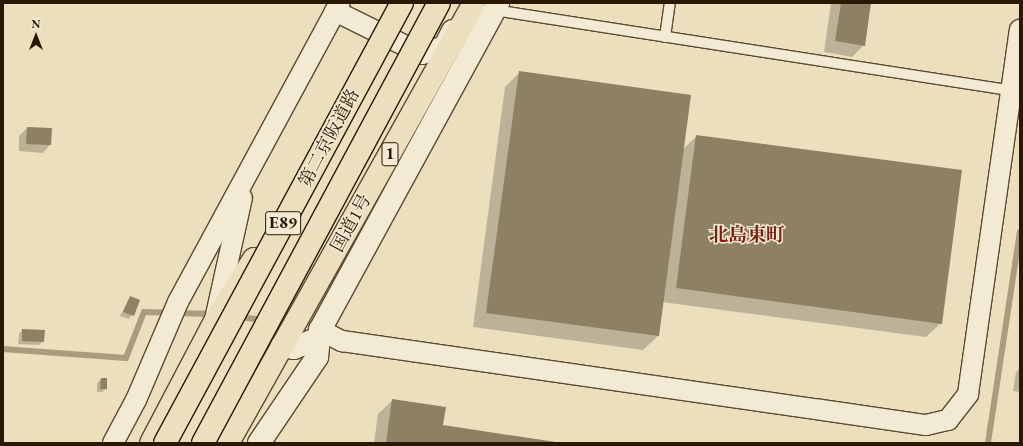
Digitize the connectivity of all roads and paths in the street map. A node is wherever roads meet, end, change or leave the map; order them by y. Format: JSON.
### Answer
{"nodes":[{"id":1,"x":395,"y":3,"type":"edge"},
{"id":2,"x":402,"y":3,"type":"edge"},
{"id":3,"x":439,"y":3,"type":"edge"},
{"id":4,"x":466,"y":3,"type":"edge"},
{"id":5,"x":670,"y":3,"type":"edge"},
{"id":6,"x":489,"y":5,"type":"edge"},
{"id":7,"x":337,"y":7,"type":"edge"},
{"id":8,"x":1020,"y":30,"type":"edge"},
{"id":9,"x":379,"y":33,"type":"junction"},
{"id":10,"x":665,"y":37,"type":"junction"},
{"id":11,"x":1016,"y":91,"type":"edge"},
{"id":12,"x":248,"y":175,"type":"junction"},
{"id":13,"x":216,"y":319,"type":"junction"},
{"id":14,"x":321,"y":334,"type":"junction"},
{"id":15,"x":282,"y":346,"type":"junction"},
{"id":16,"x":113,"y":443,"type":"edge"},
{"id":17,"x":151,"y":443,"type":"edge"},
{"id":18,"x":165,"y":443,"type":"edge"},
{"id":19,"x":204,"y":443,"type":"edge"},
{"id":20,"x":228,"y":443,"type":"edge"},
{"id":21,"x":259,"y":443,"type":"edge"}],
"edges":[{"from":1,"to":9,"type":"highway"},
{"from":2,"to":18,"type":"highway","name":"第二京阪道路","number":"E89","bridge":true},
{"from":3,"to":19,"type":"highway","name":"第二京阪道路","number":"E89","bridge":true},
{"from":4,"to":9,"type":"street"},
{"from":5,"to":10,"type":"lane"},
{"from":6,"to":10,"type":"lane"},
{"from":6,"to":14,"type":"street"},
{"from":6,"to":15,"type":"highway","name":"国道1号","number":"1"},
{"from":7,"to":9,"type":"street"},
{"from":7,"to":12,"type":"street"},
{"from":8,"to":11,"type":"street"},
{"from":9,"to":13,"type":"highway"},
{"from":10,"to":11,"type":"lane"},
{"from":11,"to":14,"type":"street"},
{"from":12,"to":13,"type":"street"},
{"from":12,"to":16,"type":"street"},
{"from":13,"to":17,"type":"highway"},
{"from":14,"to":15,"type":"street"},
{"from":14,"to":21,"type":"street"},
{"from":15,"to":20,"type":"highway","name":"国道1号","number":"1"}]}
